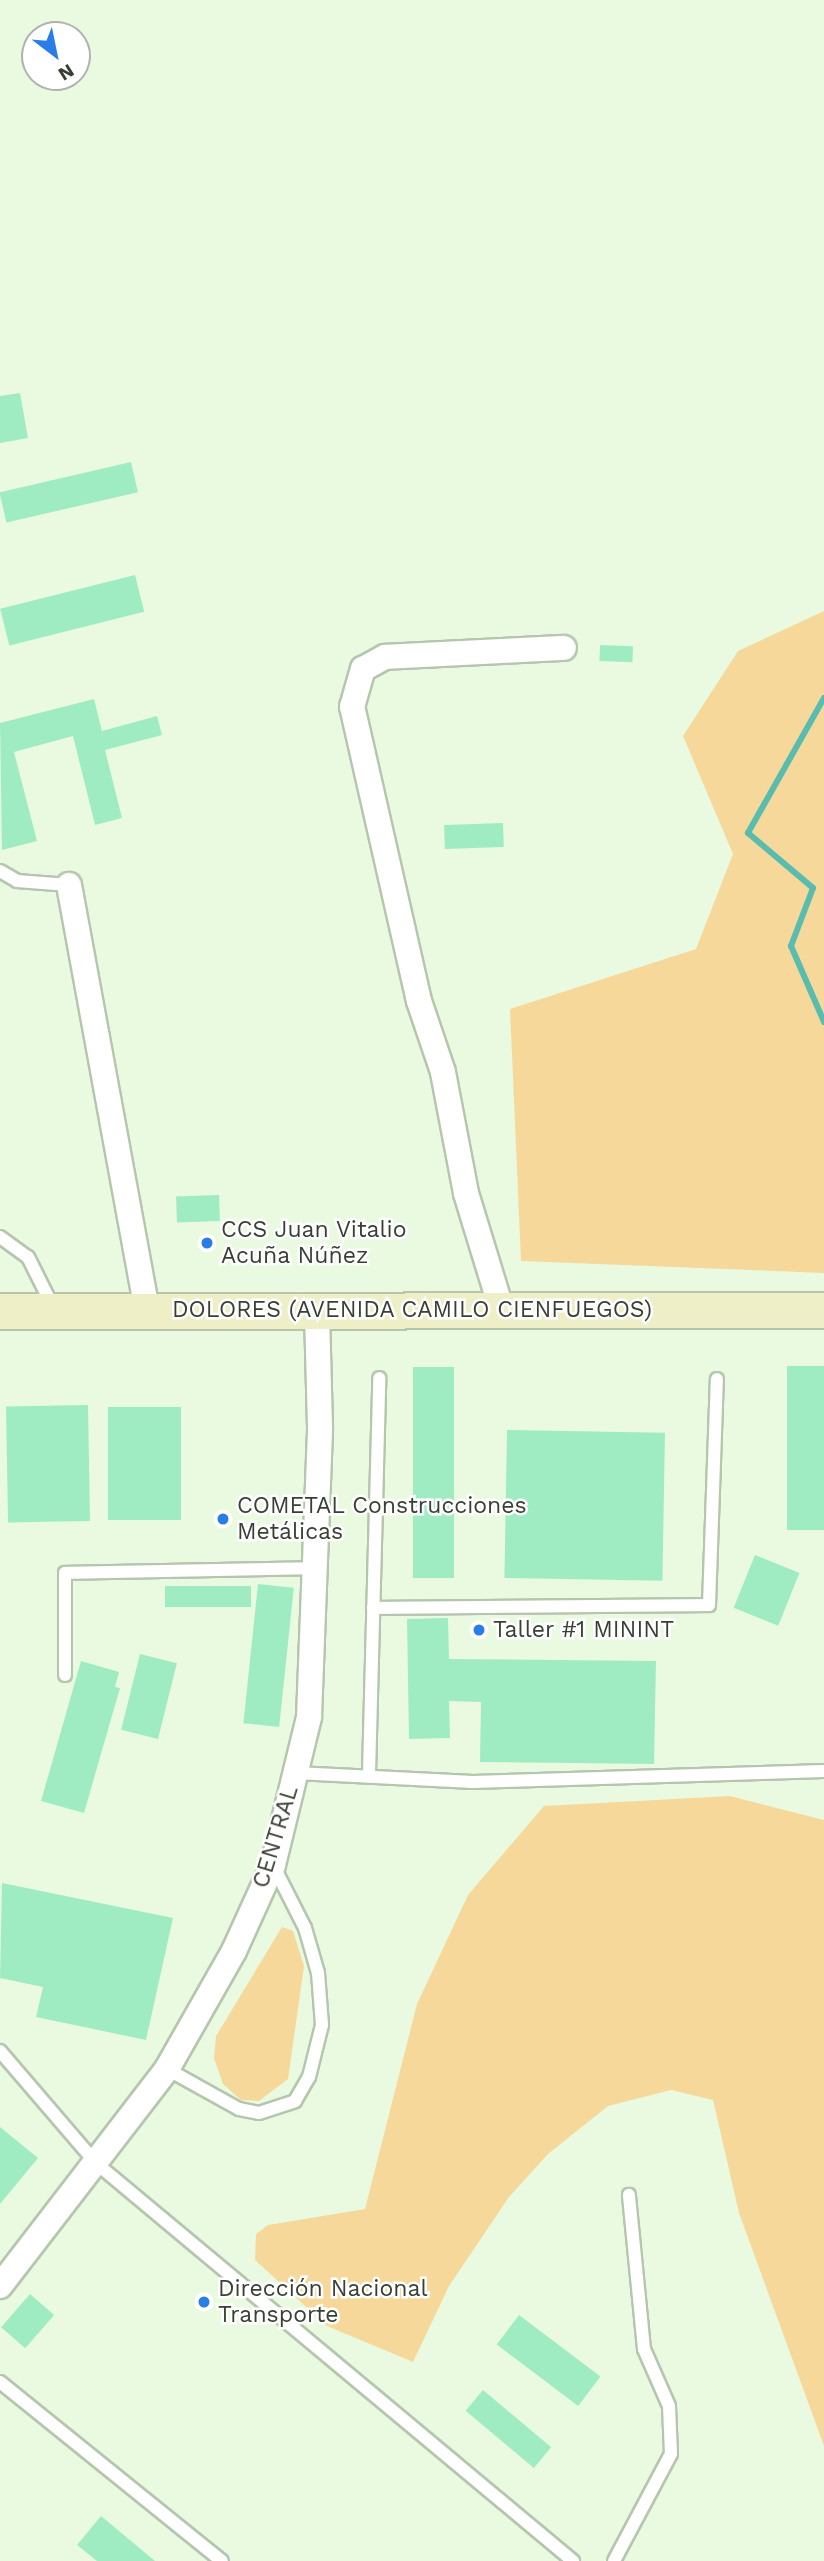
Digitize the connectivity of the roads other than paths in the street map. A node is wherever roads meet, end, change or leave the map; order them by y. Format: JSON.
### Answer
{"nodes":[{"id":1,"x":564,"y":648,"type":"dead end"},
{"id":2,"x":0,"y":871,"type":"edge"},
{"id":3,"x":69,"y":885,"type":"joint"},
{"id":4,"x":0,"y":1237,"type":"edge"},
{"id":5,"x":147,"y":1309,"type":"junction"},
{"id":6,"x":824,"y":1310,"type":"edge"},
{"id":7,"x":0,"y":1311,"type":"edge"},
{"id":8,"x":54,"y":1311,"type":"junction"},
{"id":9,"x":317,"y":1311,"type":"junction"},
{"id":10,"x":502,"y":1311,"type":"junction"},
{"id":11,"x":379,"y":1378,"type":"dead end"},
{"id":12,"x":717,"y":1379,"type":"dead end"},
{"id":13,"x":315,"y":1568,"type":"junction"},
{"id":14,"x":373,"y":1608,"type":"junction"},
{"id":15,"x":65,"y":1675,"type":"dead end"},
{"id":16,"x":824,"y":1771,"type":"edge"},
{"id":17,"x":296,"y":1773,"type":"junction"},
{"id":18,"x":369,"y":1773,"type":"junction"},
{"id":19,"x":273,"y":1865,"type":"junction"},
{"id":20,"x":0,"y":2051,"type":"edge"},
{"id":21,"x":167,"y":2069,"type":"junction"},
{"id":22,"x":97,"y":2164,"type":"junction"},
{"id":23,"x":629,"y":2195,"type":"dead end"},
{"id":24,"x":0,"y":2286,"type":"edge"},
{"id":25,"x":0,"y":2382,"type":"edge"},
{"id":26,"x":222,"y":2561,"type":"edge"},
{"id":27,"x":573,"y":2561,"type":"edge"},
{"id":28,"x":614,"y":2561,"type":"edge"}],
"edges":[{"from":1,"to":10,"type":"street"},
{"from":2,"to":3,"type":"lane"},
{"from":3,"to":5,"type":"street"},
{"from":4,"to":8,"type":"lane"},
{"from":5,"to":8,"type":"main road","name":"DOLORES (AVENIDA CAMILO CIENFUEGOS)"},
{"from":5,"to":9,"type":"main road","name":"DOLORES (AVENIDA CAMILO CIENFUEGOS)"},
{"from":6,"to":10,"type":"main road","name":"DOLORES (AVENIDA CAMILO CIENFUEGOS)"},
{"from":7,"to":8,"type":"main road","name":"DOLORES (AVENIDA CAMILO CIENFUEGOS)"},
{"from":9,"to":10,"type":"main road","name":"DOLORES (AVENIDA CAMILO CIENFUEGOS)"},
{"from":9,"to":13,"type":"street","name":"CENTRAL"},
{"from":11,"to":14,"type":"lane"},
{"from":12,"to":14,"type":"lane"},
{"from":13,"to":15,"type":"lane"},
{"from":13,"to":17,"type":"street","name":"CENTRAL"},
{"from":14,"to":18,"type":"lane"},
{"from":16,"to":18,"type":"lane"},
{"from":17,"to":18,"type":"lane"},
{"from":17,"to":19,"type":"street","name":"CENTRAL"},
{"from":19,"to":21,"type":"street","name":"CENTRAL"},
{"from":19,"to":21,"type":"lane"},
{"from":20,"to":22,"type":"lane"},
{"from":21,"to":22,"type":"street","name":"CENTRAL"},
{"from":22,"to":24,"type":"street","name":"CENTRAL"},
{"from":22,"to":27,"type":"lane"},
{"from":23,"to":28,"type":"lane"},
{"from":25,"to":26,"type":"lane"}]}
